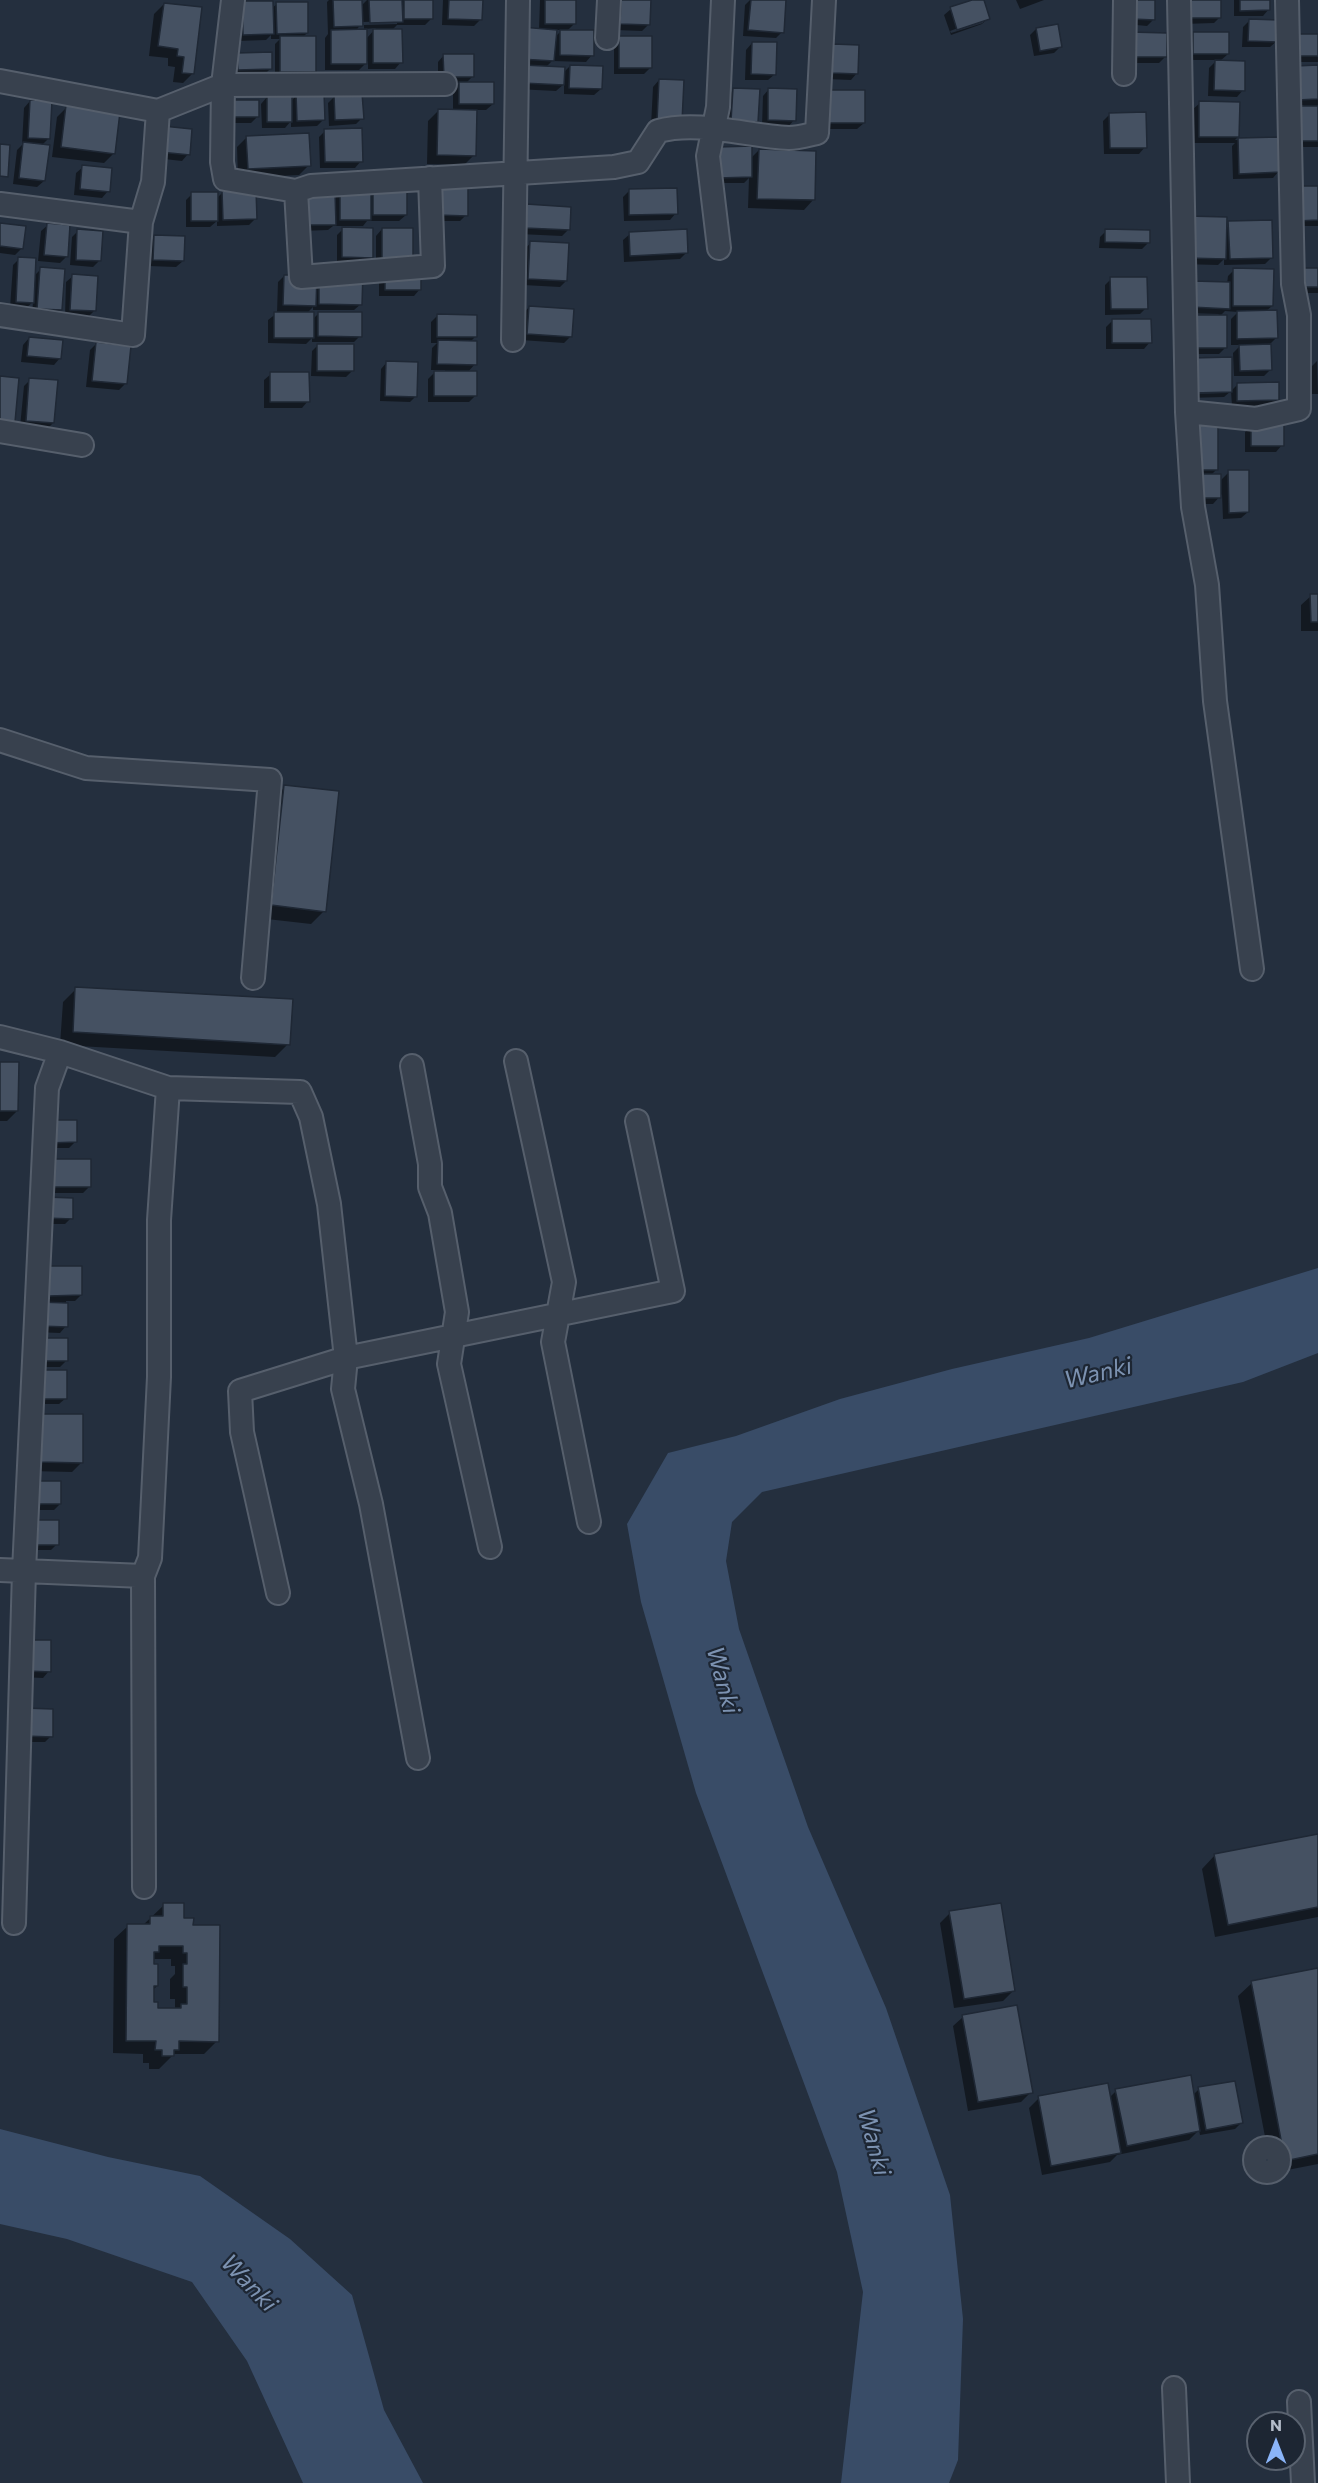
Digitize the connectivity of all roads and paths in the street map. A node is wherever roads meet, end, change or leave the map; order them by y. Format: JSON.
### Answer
{"nodes":[{"id":1,"x":233,"y":0,"type":"edge"},
{"id":2,"x":518,"y":0,"type":"edge"},
{"id":3,"x":609,"y":0,"type":"edge"},
{"id":4,"x":723,"y":0,"type":"edge"},
{"id":5,"x":824,"y":0,"type":"edge"},
{"id":6,"x":1125,"y":0,"type":"edge"},
{"id":7,"x":1179,"y":0,"type":"edge"},
{"id":8,"x":1287,"y":0,"type":"edge"},
{"id":9,"x":607,"y":38,"type":"dead end"},
{"id":10,"x":1124,"y":74,"type":"dead end"},
{"id":11,"x":0,"y":81,"type":"edge"},
{"id":12,"x":446,"y":84,"type":"dead end"},
{"id":13,"x":223,"y":85,"type":"junction"},
{"id":14,"x":158,"y":111,"type":"junction"},
{"id":15,"x":713,"y":130,"type":"junction"},
{"id":16,"x":514,"y":172,"type":"junction"},
{"id":17,"x":430,"y":178,"type":"junction"},
{"id":18,"x":296,"y":190,"type":"junction"},
{"id":19,"x":0,"y":204,"type":"edge"},
{"id":20,"x":141,"y":222,"type":"junction"},
{"id":21,"x":719,"y":248,"type":"dead end"},
{"id":22,"x":0,"y":315,"type":"edge"},
{"id":23,"x":1309,"y":315,"type":"edge"},
{"id":24,"x":513,"y":340,"type":"dead end"},
{"id":25,"x":1187,"y":412,"type":"junction"},
{"id":26,"x":0,"y":431,"type":"edge"},
{"id":27,"x":82,"y":445,"type":"dead end"},
{"id":28,"x":0,"y":740,"type":"edge"},
{"id":29,"x":1252,"y":969,"type":"dead end"},
{"id":30,"x":253,"y":978,"type":"dead end"},
{"id":31,"x":0,"y":1037,"type":"edge"},
{"id":32,"x":60,"y":1052,"type":"junction"},
{"id":33,"x":516,"y":1061,"type":"dead end"},
{"id":34,"x":412,"y":1066,"type":"dead end"},
{"id":35,"x":168,"y":1088,"type":"junction"},
{"id":36,"x":637,"y":1121,"type":"dead end"},
{"id":37,"x":558,"y":1315,"type":"junction"},
{"id":38,"x":452,"y":1336,"type":"junction"},
{"id":39,"x":346,"y":1358,"type":"junction"},
{"id":40,"x":589,"y":1522,"type":"dead end"},
{"id":41,"x":490,"y":1546,"type":"dead end"},
{"id":42,"x":0,"y":1570,"type":"edge"},
{"id":43,"x":24,"y":1571,"type":"junction"},
{"id":44,"x":143,"y":1576,"type":"junction"},
{"id":45,"x":278,"y":1593,"type":"dead end"},
{"id":46,"x":418,"y":1758,"type":"dead end"},
{"id":47,"x":144,"y":1887,"type":"dead end"},
{"id":48,"x":14,"y":1923,"type":"dead end"},
{"id":49,"x":1174,"y":2388,"type":"dead end"},
{"id":50,"x":1299,"y":2402,"type":"dead end"},
{"id":51,"x":1178,"y":2483,"type":"edge"},
{"id":52,"x":1303,"y":2483,"type":"edge"}],
"edges":[{"from":1,"to":13,"type":"street"},
{"from":2,"to":16,"type":"street"},
{"from":3,"to":9,"type":"street"},
{"from":4,"to":15,"type":"street"},
{"from":5,"to":15,"type":"street"},
{"from":6,"to":10,"type":"street"},
{"from":7,"to":25,"type":"street"},
{"from":8,"to":23,"type":"street"},
{"from":11,"to":14,"type":"street"},
{"from":12,"to":13,"type":"street"},
{"from":13,"to":14,"type":"street"},
{"from":13,"to":18,"type":"street"},
{"from":14,"to":20,"type":"street"},
{"from":15,"to":16,"type":"street"},
{"from":15,"to":21,"type":"street"},
{"from":16,"to":17,"type":"street"},
{"from":16,"to":24,"type":"street"},
{"from":17,"to":18,"type":"street"},
{"from":17,"to":18,"type":"street"},
{"from":19,"to":20,"type":"street"},
{"from":20,"to":22,"type":"street"},
{"from":23,"to":25,"type":"street"},
{"from":25,"to":29,"type":"street"},
{"from":26,"to":27,"type":"street"},
{"from":28,"to":30,"type":"street"},
{"from":31,"to":32,"type":"street"},
{"from":32,"to":35,"type":"street"},
{"from":32,"to":43,"type":"street"},
{"from":33,"to":37,"type":"street"},
{"from":34,"to":38,"type":"street"},
{"from":35,"to":39,"type":"street"},
{"from":35,"to":44,"type":"street"},
{"from":36,"to":37,"type":"street"},
{"from":37,"to":38,"type":"street"},
{"from":37,"to":40,"type":"street"},
{"from":38,"to":39,"type":"street"},
{"from":38,"to":41,"type":"street"},
{"from":39,"to":45,"type":"street"},
{"from":39,"to":46,"type":"street"},
{"from":42,"to":43,"type":"street"},
{"from":43,"to":44,"type":"street"},
{"from":43,"to":48,"type":"street"},
{"from":44,"to":47,"type":"street"},
{"from":49,"to":51,"type":"street"},
{"from":50,"to":52,"type":"street"}]}
